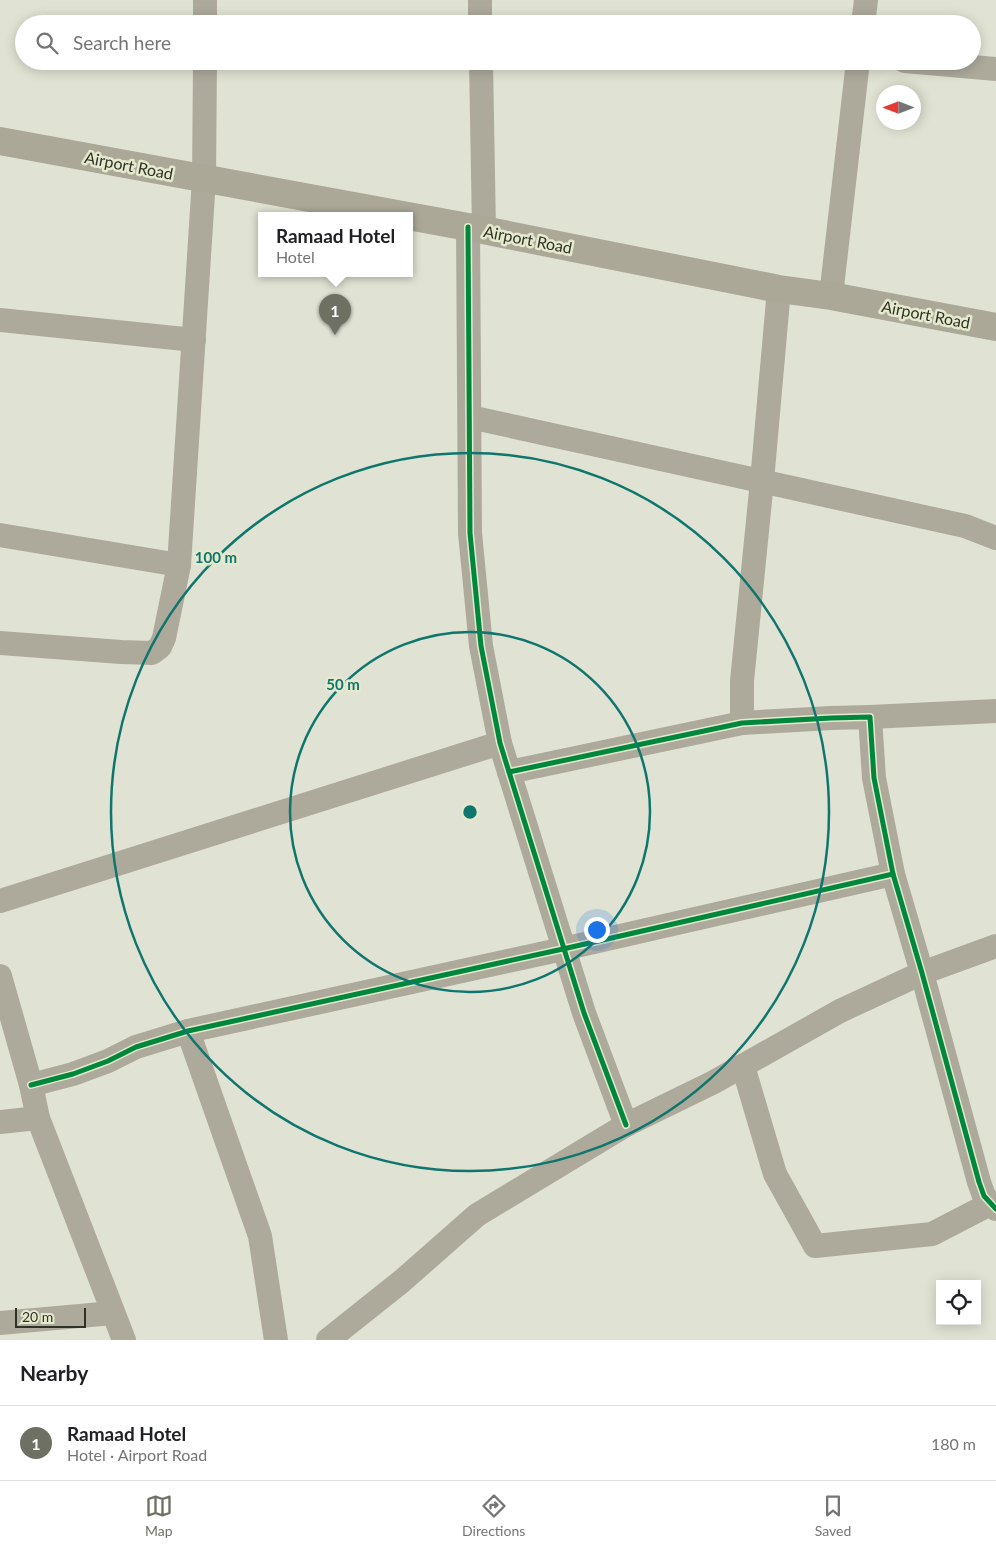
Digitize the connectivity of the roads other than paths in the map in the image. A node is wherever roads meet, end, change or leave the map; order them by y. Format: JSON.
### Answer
{"nodes":[{"id":1,"x":205,"y":0,"type":"edge"},
{"id":2,"x":480,"y":0,"type":"edge"},
{"id":3,"x":866,"y":0,"type":"edge"},
{"id":4,"x":205,"y":15,"type":"edge"},
{"id":5,"x":480,"y":15,"type":"edge"},
{"id":6,"x":864,"y":15,"type":"edge"},
{"id":7,"x":981,"y":68,"type":"edge"},
{"id":8,"x":996,"y":69,"type":"edge"},
{"id":9,"x":205,"y":70,"type":"edge"},
{"id":10,"x":481,"y":70,"type":"edge"},
{"id":11,"x":857,"y":70,"type":"edge"},
{"id":12,"x":0,"y":141,"type":"edge"},
{"id":13,"x":204,"y":179,"type":"junction"},
{"id":14,"x":387,"y":212,"type":"edge"},
{"id":15,"x":413,"y":217,"type":"edge"},
{"id":16,"x":476,"y":228,"type":"junction"},
{"id":17,"x":779,"y":289,"type":"junction"},
{"id":18,"x":831,"y":296,"type":"junction"},
{"id":19,"x":0,"y":320,"type":"edge"},
{"id":20,"x":996,"y":327,"type":"edge"},
{"id":21,"x":194,"y":340,"type":"junction"},
{"id":22,"x":470,"y":417,"type":"junction"},
{"id":23,"x":762,"y":481,"type":"junction"},
{"id":24,"x":0,"y":535,"type":"edge"},
{"id":25,"x":996,"y":538,"type":"edge"},
{"id":26,"x":179,"y":565,"type":"junction"},
{"id":27,"x":0,"y":643,"type":"edge"},
{"id":28,"x":996,"y":711,"type":"edge"},
{"id":29,"x":870,"y":717,"type":"junction"},
{"id":30,"x":742,"y":724,"type":"junction"},
{"id":31,"x":500,"y":743,"type":"junction"},
{"id":32,"x":509,"y":772,"type":"junction"},
{"id":33,"x":893,"y":874,"type":"junction"},
{"id":34,"x":0,"y":901,"type":"edge"},
{"id":35,"x":996,"y":946,"type":"edge"},
{"id":36,"x":563,"y":950,"type":"junction"},
{"id":37,"x":922,"y":973,"type":"junction"},
{"id":38,"x":0,"y":976,"type":"edge"},
{"id":39,"x":188,"y":1032,"type":"junction"},
{"id":40,"x":743,"y":1066,"type":"junction"},
{"id":41,"x":31,"y":1085,"type":"junction"},
{"id":42,"x":38,"y":1118,"type":"junction"},
{"id":43,"x":0,"y":1122,"type":"edge"},
{"id":44,"x":626,"y":1125,"type":"junction"},
{"id":45,"x":993,"y":1206,"type":"edge"},
{"id":46,"x":113,"y":1314,"type":"junction"},
{"id":47,"x":0,"y":1323,"type":"edge"},
{"id":48,"x":124,"y":1340,"type":"edge"},
{"id":49,"x":276,"y":1340,"type":"edge"},
{"id":50,"x":328,"y":1340,"type":"edge"}],
"edges":[{"from":1,"to":4,"type":"street"},
{"from":2,"to":5,"type":"street"},
{"from":3,"to":6,"type":"street"},
{"from":7,"to":8,"type":"street"},
{"from":9,"to":13,"type":"street"},
{"from":10,"to":16,"type":"street"},
{"from":11,"to":18,"type":"street"},
{"from":12,"to":13,"type":"main road","name":"Airport Road"},
{"from":13,"to":14,"type":"main road","name":"Airport Road"},
{"from":13,"to":21,"type":"street"},
{"from":15,"to":16,"type":"main road","name":"Airport Road"},
{"from":16,"to":17,"type":"main road","name":"Airport Road"},
{"from":16,"to":22,"type":"street"},
{"from":17,"to":18,"type":"main road","name":"Airport Road"},
{"from":17,"to":23,"type":"street"},
{"from":18,"to":20,"type":"main road","name":"Airport Road"},
{"from":19,"to":21,"type":"street"},
{"from":21,"to":26,"type":"street"},
{"from":22,"to":23,"type":"street"},
{"from":22,"to":31,"type":"street"},
{"from":23,"to":25,"type":"street"},
{"from":23,"to":30,"type":"street"},
{"from":24,"to":26,"type":"street"},
{"from":26,"to":27,"type":"street"},
{"from":28,"to":29,"type":"street"},
{"from":29,"to":30,"type":"street"},
{"from":29,"to":33,"type":"street"},
{"from":30,"to":32,"type":"street"},
{"from":31,"to":32,"type":"street"},
{"from":31,"to":34,"type":"street"},
{"from":32,"to":36,"type":"street"},
{"from":33,"to":36,"type":"street"},
{"from":33,"to":37,"type":"street"},
{"from":35,"to":37,"type":"street"},
{"from":36,"to":39,"type":"street"},
{"from":36,"to":44,"type":"street"},
{"from":37,"to":40,"type":"street"},
{"from":37,"to":45,"type":"street"},
{"from":38,"to":41,"type":"street"},
{"from":39,"to":41,"type":"street"},
{"from":39,"to":49,"type":"street"},
{"from":40,"to":44,"type":"street"},
{"from":40,"to":45,"type":"street"},
{"from":41,"to":42,"type":"street"},
{"from":42,"to":43,"type":"street"},
{"from":42,"to":46,"type":"street"},
{"from":44,"to":50,"type":"street"},
{"from":46,"to":47,"type":"street"},
{"from":46,"to":48,"type":"street"}]}
